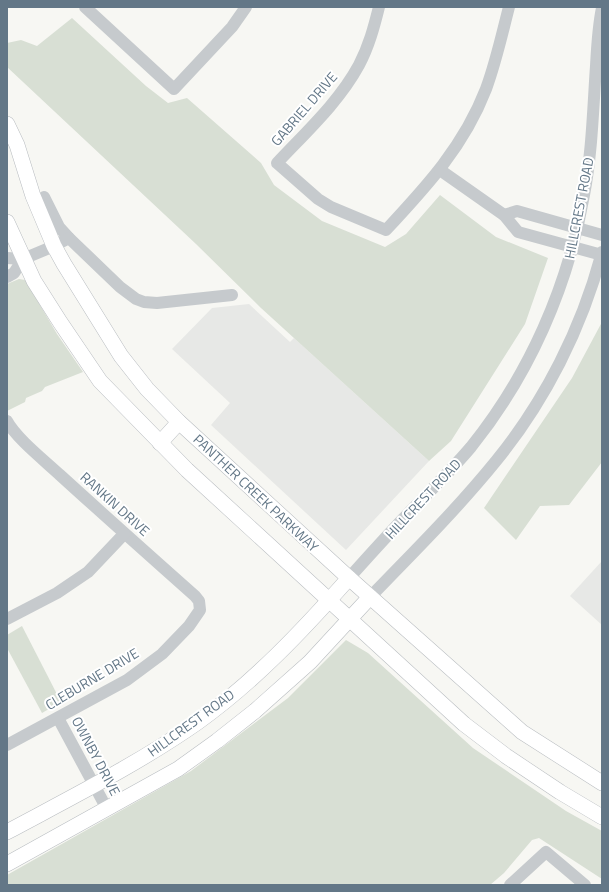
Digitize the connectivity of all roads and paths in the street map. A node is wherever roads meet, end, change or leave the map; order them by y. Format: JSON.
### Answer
{"nodes":[{"id":1,"x":85,"y":7,"type":"edge"},
{"id":2,"x":246,"y":7,"type":"edge"},
{"id":3,"x":379,"y":7,"type":"edge"},
{"id":4,"x":509,"y":7,"type":"edge"},
{"id":5,"x":602,"y":8,"type":"edge"},
{"id":6,"x":7,"y":124,"type":"edge"},
{"id":7,"x":440,"y":170,"type":"junction"},
{"id":8,"x":44,"y":197,"type":"dead end"},
{"id":9,"x":504,"y":215,"type":"junction"},
{"id":10,"x":7,"y":222,"type":"edge"},
{"id":11,"x":578,"y":228,"type":"junction"},
{"id":12,"x":602,"y":234,"type":"edge"},
{"id":13,"x":70,"y":238,"type":"junction"},
{"id":14,"x":54,"y":246,"type":"junction"},
{"id":15,"x":573,"y":248,"type":"junction"},
{"id":16,"x":602,"y":254,"type":"edge"},
{"id":17,"x":7,"y":258,"type":"edge"},
{"id":18,"x":23,"y":259,"type":"junction"},
{"id":19,"x":7,"y":277,"type":"edge"},
{"id":20,"x":232,"y":295,"type":"dead end"},
{"id":21,"x":7,"y":420,"type":"edge"},
{"id":22,"x":179,"y":422,"type":"junction"},
{"id":23,"x":160,"y":442,"type":"junction"},
{"id":24,"x":124,"y":534,"type":"junction"},
{"id":25,"x":349,"y":578,"type":"junction"},
{"id":26,"x":370,"y":597,"type":"junction"},
{"id":27,"x":329,"y":601,"type":"junction"},
{"id":28,"x":200,"y":610,"type":"joint"},
{"id":29,"x":7,"y":619,"type":"edge"},
{"id":30,"x":350,"y":619,"type":"junction"},
{"id":31,"x":58,"y":718,"type":"junction"},
{"id":32,"x":7,"y":745,"type":"edge"},
{"id":33,"x":602,"y":783,"type":"edge"},
{"id":34,"x":94,"y":785,"type":"junction"},
{"id":35,"x":107,"y":809,"type":"junction"},
{"id":36,"x":602,"y":817,"type":"edge"},
{"id":37,"x":7,"y":832,"type":"edge"},
{"id":38,"x":7,"y":864,"type":"edge"},
{"id":39,"x":510,"y":885,"type":"edge"},
{"id":40,"x":585,"y":885,"type":"edge"}],
"edges":[{"from":1,"to":2,"type":"street"},
{"from":3,"to":7,"type":"street","name":"GABRIEL DRIVE"},
{"from":4,"to":7,"type":"street"},
{"from":5,"to":11,"type":"street","name":"HILLCREST ROAD"},
{"from":6,"to":14,"type":"main road","name":"PANTHER CREEK PARKWAY"},
{"from":7,"to":9,"type":"street"},
{"from":8,"to":13,"type":"street"},
{"from":9,"to":11,"type":"street"},
{"from":9,"to":15,"type":"street"},
{"from":10,"to":18,"type":"main road","name":"PANTHER CREEK PARKWAY"},
{"from":11,"to":12,"type":"street"},
{"from":11,"to":15,"type":"street","name":"HILLCREST ROAD"},
{"from":13,"to":14,"type":"street"},
{"from":13,"to":20,"type":"street"},
{"from":14,"to":18,"type":"street"},
{"from":14,"to":22,"type":"main road","name":"PANTHER CREEK PARKWAY"},
{"from":15,"to":16,"type":"street"},
{"from":15,"to":25,"type":"street","name":"HILLCREST ROAD"},
{"from":16,"to":26,"type":"street","name":"HILLCREST ROAD"},
{"from":17,"to":18,"type":"street"},
{"from":18,"to":19,"type":"street"},
{"from":18,"to":23,"type":"main road","name":"PANTHER CREEK PARKWAY"},
{"from":21,"to":24,"type":"street","name":"RANKIN DRIVE"},
{"from":22,"to":23,"type":"main road"},
{"from":22,"to":25,"type":"main road","name":"PANTHER CREEK PARKWAY"},
{"from":23,"to":27,"type":"main road","name":"PANTHER CREEK PARKWAY"},
{"from":24,"to":28,"type":"street","name":"RANKIN DRIVE"},
{"from":24,"to":29,"type":"street"},
{"from":25,"to":26,"type":"main road","name":"PANTHER CREEK PARKWAY"},
{"from":25,"to":27,"type":"main road","name":"HILLCREST ROAD"},
{"from":26,"to":30,"type":"main road","name":"HILLCREST ROAD"},
{"from":26,"to":33,"type":"main road","name":"PANTHER CREEK PARKWAY"},
{"from":27,"to":30,"type":"main road","name":"PANTHER CREEK PARKWAY"},
{"from":27,"to":34,"type":"main road","name":"HILLCREST ROAD"},
{"from":28,"to":31,"type":"street","name":"CLEBURNE DRIVE"},
{"from":30,"to":35,"type":"main road","name":"HILLCREST ROAD"},
{"from":30,"to":36,"type":"main road","name":"PANTHER CREEK PARKWAY"},
{"from":31,"to":32,"type":"street","name":"CLEBURNE DRIVE"},
{"from":31,"to":34,"type":"street","name":"OWNBY DRIVE"},
{"from":34,"to":35,"type":"street","name":"OWNBY DRIVE"},
{"from":34,"to":37,"type":"main road","name":"HILLCREST ROAD"},
{"from":35,"to":38,"type":"main road","name":"HILLCREST ROAD"},
{"from":39,"to":40,"type":"street"}]}
